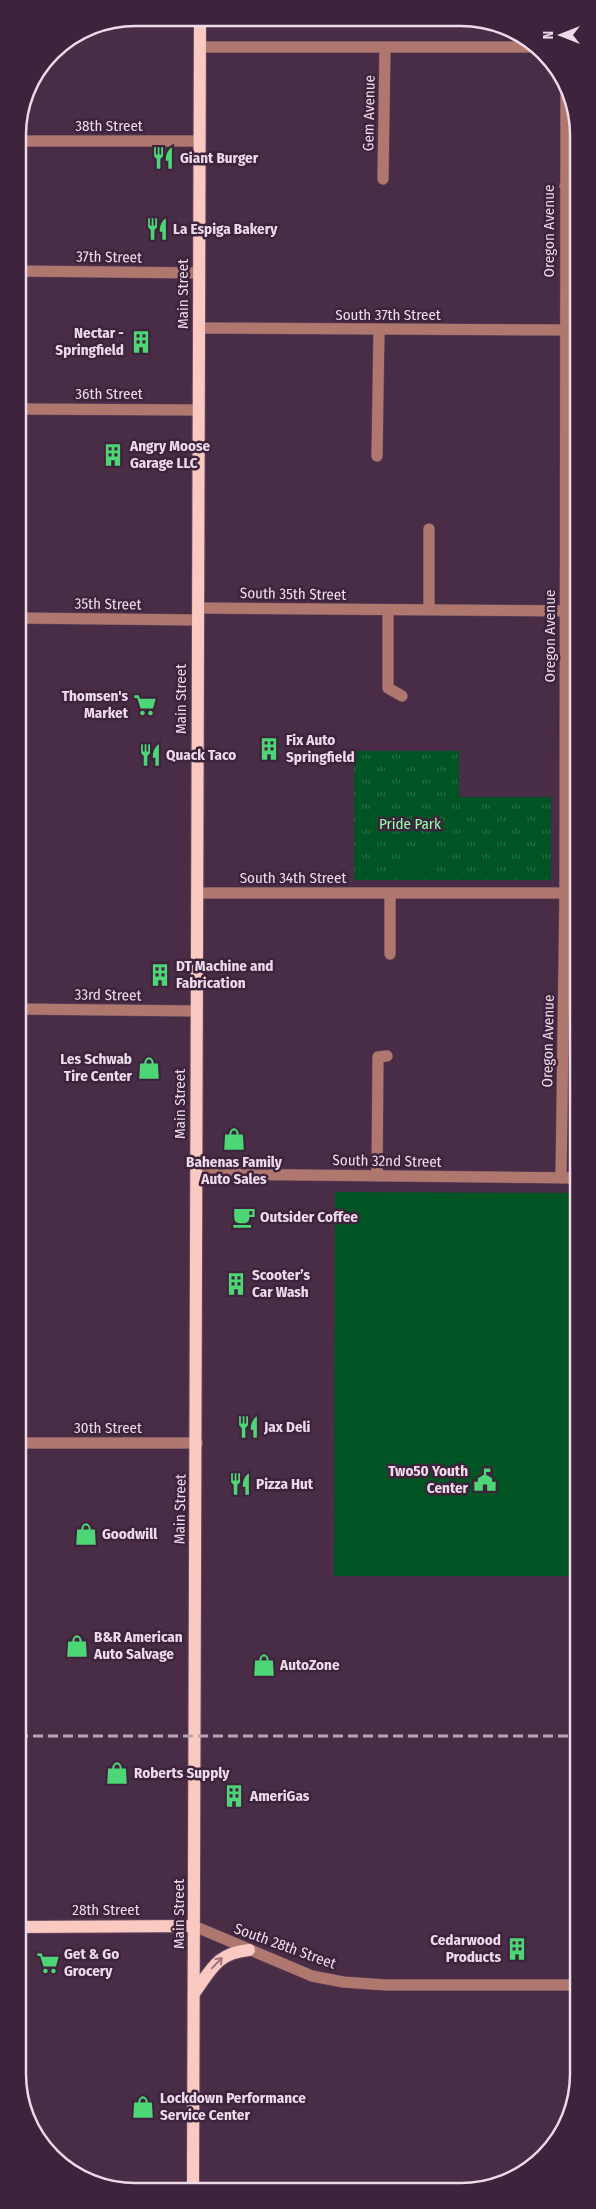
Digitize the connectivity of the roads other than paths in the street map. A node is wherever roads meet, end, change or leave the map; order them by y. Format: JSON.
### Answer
{"nodes":[{"id":1,"x":200,"y":26,"type":"edge"},
{"id":2,"x":200,"y":46,"type":"junction"},
{"id":3,"x":385,"y":47,"type":"junction"},
{"id":4,"x":524,"y":47,"type":"edge"},
{"id":5,"x":566,"y":106,"type":"edge"},
{"id":6,"x":26,"y":141,"type":"edge"},
{"id":7,"x":200,"y":141,"type":"junction"},
{"id":8,"x":384,"y":179,"type":"dead end"},
{"id":9,"x":564,"y":186,"type":"junction"},
{"id":10,"x":570,"y":186,"type":"edge"},
{"id":11,"x":26,"y":271,"type":"edge"},
{"id":12,"x":199,"y":273,"type":"junction"},
{"id":13,"x":199,"y":328,"type":"junction"},
{"id":14,"x":379,"y":330,"type":"junction"},
{"id":15,"x":564,"y":330,"type":"junction"},
{"id":16,"x":570,"y":330,"type":"edge"},
{"id":17,"x":26,"y":409,"type":"edge"},
{"id":18,"x":199,"y":410,"type":"junction"},
{"id":19,"x":377,"y":456,"type":"dead end"},
{"id":20,"x":429,"y":529,"type":"dead end"},
{"id":21,"x":429,"y":609,"type":"junction"},
{"id":22,"x":388,"y":610,"type":"junction"},
{"id":23,"x":565,"y":611,"type":"junction"},
{"id":24,"x":570,"y":611,"type":"edge"},
{"id":25,"x":198,"y":614,"type":"junction"},
{"id":26,"x":26,"y":618,"type":"edge"},
{"id":27,"x":402,"y":696,"type":"dead end"},
{"id":28,"x":197,"y":893,"type":"junction"},
{"id":29,"x":390,"y":893,"type":"junction"},
{"id":30,"x":565,"y":893,"type":"junction"},
{"id":31,"x":570,"y":893,"type":"edge"},
{"id":32,"x":390,"y":954,"type":"dead end"},
{"id":33,"x":26,"y":1009,"type":"edge"},
{"id":34,"x":197,"y":1011,"type":"junction"},
{"id":35,"x":387,"y":1056,"type":"dead end"},
{"id":36,"x":197,"y":1174,"type":"junction"},
{"id":37,"x":377,"y":1176,"type":"junction"},
{"id":38,"x":561,"y":1178,"type":"junction"},
{"id":39,"x":570,"y":1178,"type":"edge"},
{"id":40,"x":26,"y":1443,"type":"edge"},
{"id":41,"x":197,"y":1443,"type":"junction"},
{"id":42,"x":194,"y":1926,"type":"junction"},
{"id":43,"x":26,"y":1927,"type":"edge"},
{"id":44,"x":249,"y":1950,"type":"junction"},
{"id":45,"x":570,"y":1985,"type":"edge"},
{"id":46,"x":195,"y":1992,"type":"junction"},
{"id":47,"x":194,"y":2183,"type":"edge"}],
"edges":[{"from":1,"to":2,"type":"main road","name":"Main Street"},
{"from":2,"to":3,"type":"street"},
{"from":2,"to":7,"type":"main road","name":"Main Street"},
{"from":3,"to":4,"type":"street"},
{"from":3,"to":8,"type":"street","name":"Gem Avenue"},
{"from":5,"to":9,"type":"street","name":"Oregon Avenue"},
{"from":6,"to":7,"type":"street","name":"38th Street"},
{"from":7,"to":12,"type":"main road","name":"Main Street"},
{"from":9,"to":10,"type":"street"},
{"from":9,"to":15,"type":"street","name":"Oregon Avenue"},
{"from":11,"to":12,"type":"street","name":"37th Street"},
{"from":12,"to":13,"type":"main road","name":"Main Street"},
{"from":13,"to":14,"type":"street","name":"South 37th Street"},
{"from":13,"to":18,"type":"main road","name":"Main Street"},
{"from":14,"to":15,"type":"street","name":"South 37th Street"},
{"from":14,"to":19,"type":"street"},
{"from":15,"to":16,"type":"street","name":"South 37th Street"},
{"from":15,"to":23,"type":"street","name":"Oregon Avenue"},
{"from":17,"to":18,"type":"street","name":"36th Street"},
{"from":18,"to":25,"type":"main road","name":"Main Street"},
{"from":20,"to":21,"type":"street"},
{"from":21,"to":22,"type":"street","name":"South 35th Street"},
{"from":21,"to":23,"type":"street","name":"South 35th Street"},
{"from":22,"to":25,"type":"street","name":"South 35th Street"},
{"from":22,"to":27,"type":"street"},
{"from":23,"to":24,"type":"street","name":"South 35th Street"},
{"from":23,"to":30,"type":"street","name":"Oregon Avenue"},
{"from":25,"to":26,"type":"street","name":"35th Street"},
{"from":25,"to":28,"type":"main road","name":"Main Street"},
{"from":28,"to":29,"type":"street","name":"South 34th Street"},
{"from":28,"to":34,"type":"main road","name":"Main Street"},
{"from":29,"to":30,"type":"street","name":"South 34th Street"},
{"from":29,"to":32,"type":"street"},
{"from":30,"to":31,"type":"street","name":"South 34th Street"},
{"from":30,"to":38,"type":"street","name":"Oregon Avenue"},
{"from":33,"to":34,"type":"street","name":"33rd Street"},
{"from":34,"to":36,"type":"main road","name":"Main Street"},
{"from":35,"to":37,"type":"street"},
{"from":36,"to":37,"type":"street","name":"South 32nd Street"},
{"from":36,"to":41,"type":"main road","name":"Main Street"},
{"from":37,"to":38,"type":"street","name":"South 32nd Street"},
{"from":38,"to":39,"type":"street","name":"South 32nd Street"},
{"from":40,"to":41,"type":"street","name":"30th Street"},
{"from":41,"to":42,"type":"main road","name":"Main Street"},
{"from":42,"to":43,"type":"main road","name":"28th Street"},
{"from":42,"to":44,"type":"street","name":"South 28th Street"},
{"from":42,"to":46,"type":"main road","name":"Main Street"},
{"from":44,"to":45,"type":"street","name":"South 28th Street"},
{"from":46,"to":44,"type":"main road","one_way":true},
{"from":46,"to":47,"type":"main road","name":"Main Street"}]}
